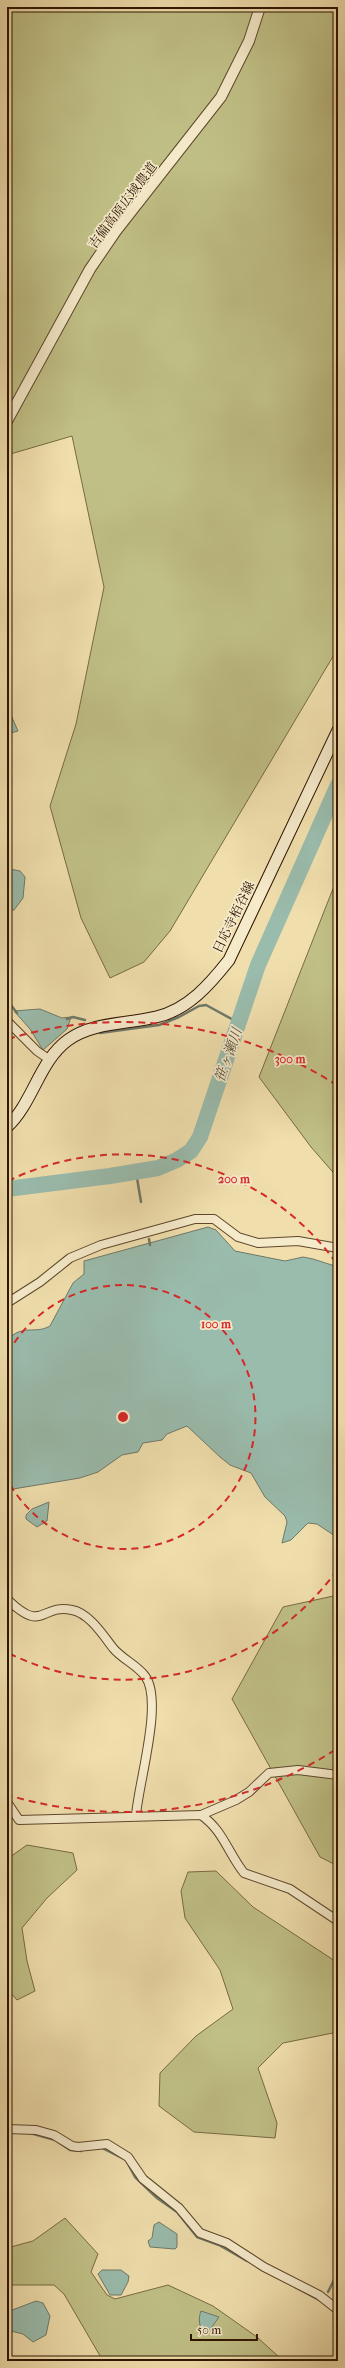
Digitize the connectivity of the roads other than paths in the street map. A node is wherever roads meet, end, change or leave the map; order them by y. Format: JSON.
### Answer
{"nodes":[{"id":1,"x":260,"y":7,"type":"edge"},
{"id":2,"x":7,"y":422,"type":"edge"},
{"id":3,"x":338,"y":730,"type":"edge"},
{"id":4,"x":7,"y":1021,"type":"edge"},
{"id":5,"x":50,"y":1060,"type":"junction"},
{"id":6,"x":7,"y":1127,"type":"edge"},
{"id":7,"x":338,"y":1248,"type":"edge"},
{"id":8,"x":7,"y":1303,"type":"edge"},
{"id":9,"x":7,"y":1599,"type":"edge"},
{"id":10,"x":338,"y":1775,"type":"edge"},
{"id":11,"x":7,"y":1802,"type":"edge"},
{"id":12,"x":201,"y":1815,"type":"junction"},
{"id":13,"x":136,"y":1816,"type":"junction"},
{"id":14,"x":338,"y":1921,"type":"edge"},
{"id":15,"x":7,"y":2128,"type":"edge"},
{"id":16,"x":338,"y":2310,"type":"edge"}],
"edges":[{"from":1,"to":2,"type":"street","name":"吉備高原広域農道"},
{"from":3,"to":5,"type":"main road","name":"日応寺栢谷線"},
{"from":4,"to":5,"type":"street"},
{"from":5,"to":6,"type":"main road","name":"日応寺栢谷線"},
{"from":7,"to":8,"type":"street"},
{"from":9,"to":13,"type":"street"},
{"from":10,"to":12,"type":"street"},
{"from":11,"to":13,"type":"street"},
{"from":12,"to":13,"type":"street"},
{"from":12,"to":14,"type":"street"},
{"from":15,"to":16,"type":"street"}]}
